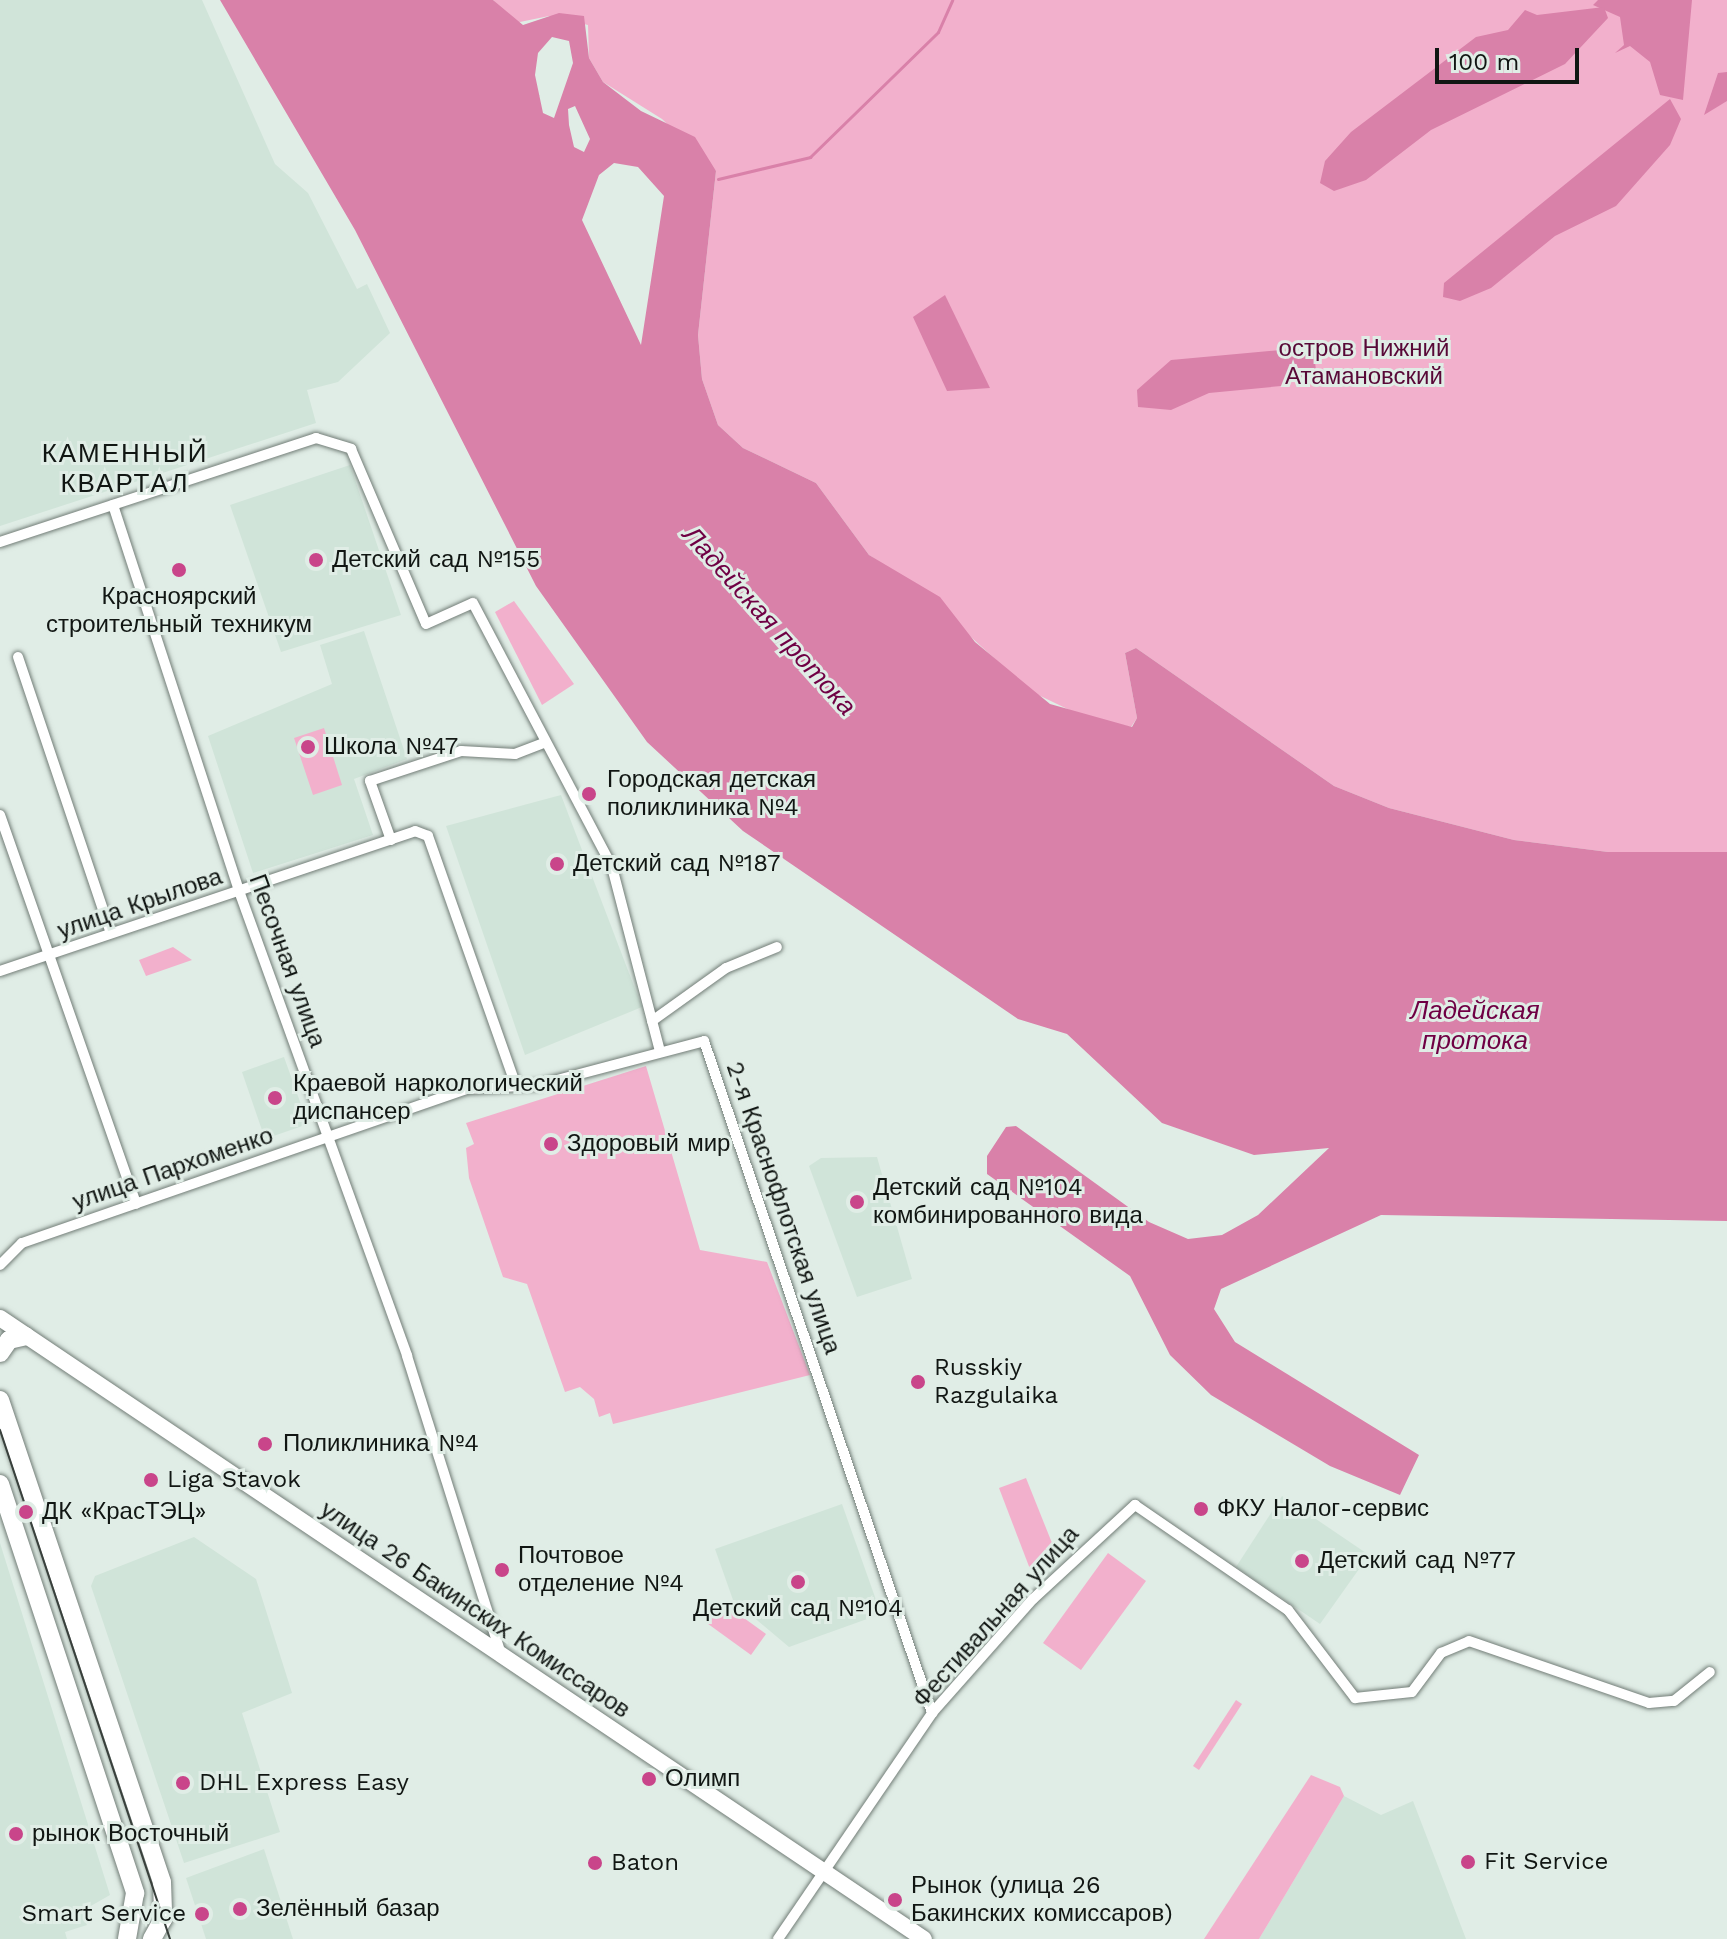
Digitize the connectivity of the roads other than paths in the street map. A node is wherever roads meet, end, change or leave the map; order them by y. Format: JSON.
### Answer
{"nodes":[{"id":1,"x":113,"y":505,"type":"junction"},
{"id":2,"x":0,"y":542,"type":"edge"},
{"id":3,"x":18,"y":657,"type":"dead end"},
{"id":4,"x":544,"y":743,"type":"junction"},
{"id":5,"x":0,"y":815,"type":"edge"},
{"id":6,"x":391,"y":840,"type":"junction"},
{"id":7,"x":239,"y":891,"type":"junction"},
{"id":8,"x":111,"y":933,"type":"junction"},
{"id":9,"x":777,"y":947,"type":"dead end"},
{"id":10,"x":50,"y":955,"type":"junction"},
{"id":11,"x":0,"y":971,"type":"edge"},
{"id":12,"x":652,"y":1021,"type":"junction"},
{"id":13,"x":659,"y":1048,"type":"junction"},
{"id":14,"x":516,"y":1086,"type":"junction"},
{"id":15,"x":329,"y":1136,"type":"junction"},
{"id":16,"x":136,"y":1204,"type":"junction"},
{"id":17,"x":0,"y":1265,"type":"edge"},
{"id":18,"x":0,"y":1318,"type":"edge"},
{"id":19,"x":26,"y":1336,"type":"junction"},
{"id":20,"x":0,"y":1353,"type":"edge"},
{"id":21,"x":0,"y":1400,"type":"edge"},
{"id":22,"x":0,"y":1484,"type":"edge"},
{"id":23,"x":502,"y":1657,"type":"junction"},
{"id":24,"x":1710,"y":1672,"type":"dead end"},
{"id":25,"x":932,"y":1713,"type":"junction"},
{"id":26,"x":823,"y":1872,"type":"junction"},
{"id":27,"x":158,"y":1929,"type":"edge"},
{"id":28,"x":127,"y":1939,"type":"edge"},
{"id":29,"x":778,"y":1939,"type":"edge"},
{"id":30,"x":924,"y":1939,"type":"edge"}],
"edges":[{"from":1,"to":2,"type":"street"},
{"from":1,"to":4,"type":"street"},
{"from":1,"to":7,"type":"street","name":"Песочная улица"},
{"from":3,"to":8,"type":"street"},
{"from":4,"to":6,"type":"street"},
{"from":4,"to":12,"type":"street"},
{"from":5,"to":10,"type":"street"},
{"from":6,"to":7,"type":"street","name":"улица Крылова"},
{"from":6,"to":14,"type":"street","name":"улица Крылова"},
{"from":7,"to":8,"type":"street","name":"улица Крылова"},
{"from":7,"to":15,"type":"street","name":"Песочная улица"},
{"from":8,"to":10,"type":"street","name":"улица Крылова"},
{"from":9,"to":12,"type":"street"},
{"from":10,"to":11,"type":"street","name":"улица Крылова"},
{"from":10,"to":16,"type":"street"},
{"from":12,"to":13,"type":"street"},
{"from":13,"to":14,"type":"street","name":"улица Пархоменко"},
{"from":13,"to":25,"type":"street","name":"2-я Краснофлотская улица"},
{"from":14,"to":15,"type":"street","name":"улица Пархоменко"},
{"from":15,"to":16,"type":"street","name":"улица Пархоменко"},
{"from":15,"to":23,"type":"street","name":"Песочная улица"},
{"from":16,"to":17,"type":"street","name":"улица Пархоменко"},
{"from":18,"to":19,"type":"main road","name":"улица 26 Бакинских Комиссаров"},
{"from":19,"to":20,"type":"highway"},
{"from":19,"to":23,"type":"main road","name":"улица 26 Бакинских Комиссаров"},
{"from":21,"to":27,"type":"highway"},
{"from":22,"to":28,"type":"highway"},
{"from":23,"to":26,"type":"main road","name":"улица 26 Бакинских Комиссаров"},
{"from":24,"to":25,"type":"street","name":"Фестивальная улица"},
{"from":25,"to":26,"type":"street","name":"Фестивальная улица"},
{"from":26,"to":29,"type":"street","name":"Фестивальная улица"},
{"from":26,"to":30,"type":"main road","name":"улица 26 Бакинских Комиссаров"}]}
